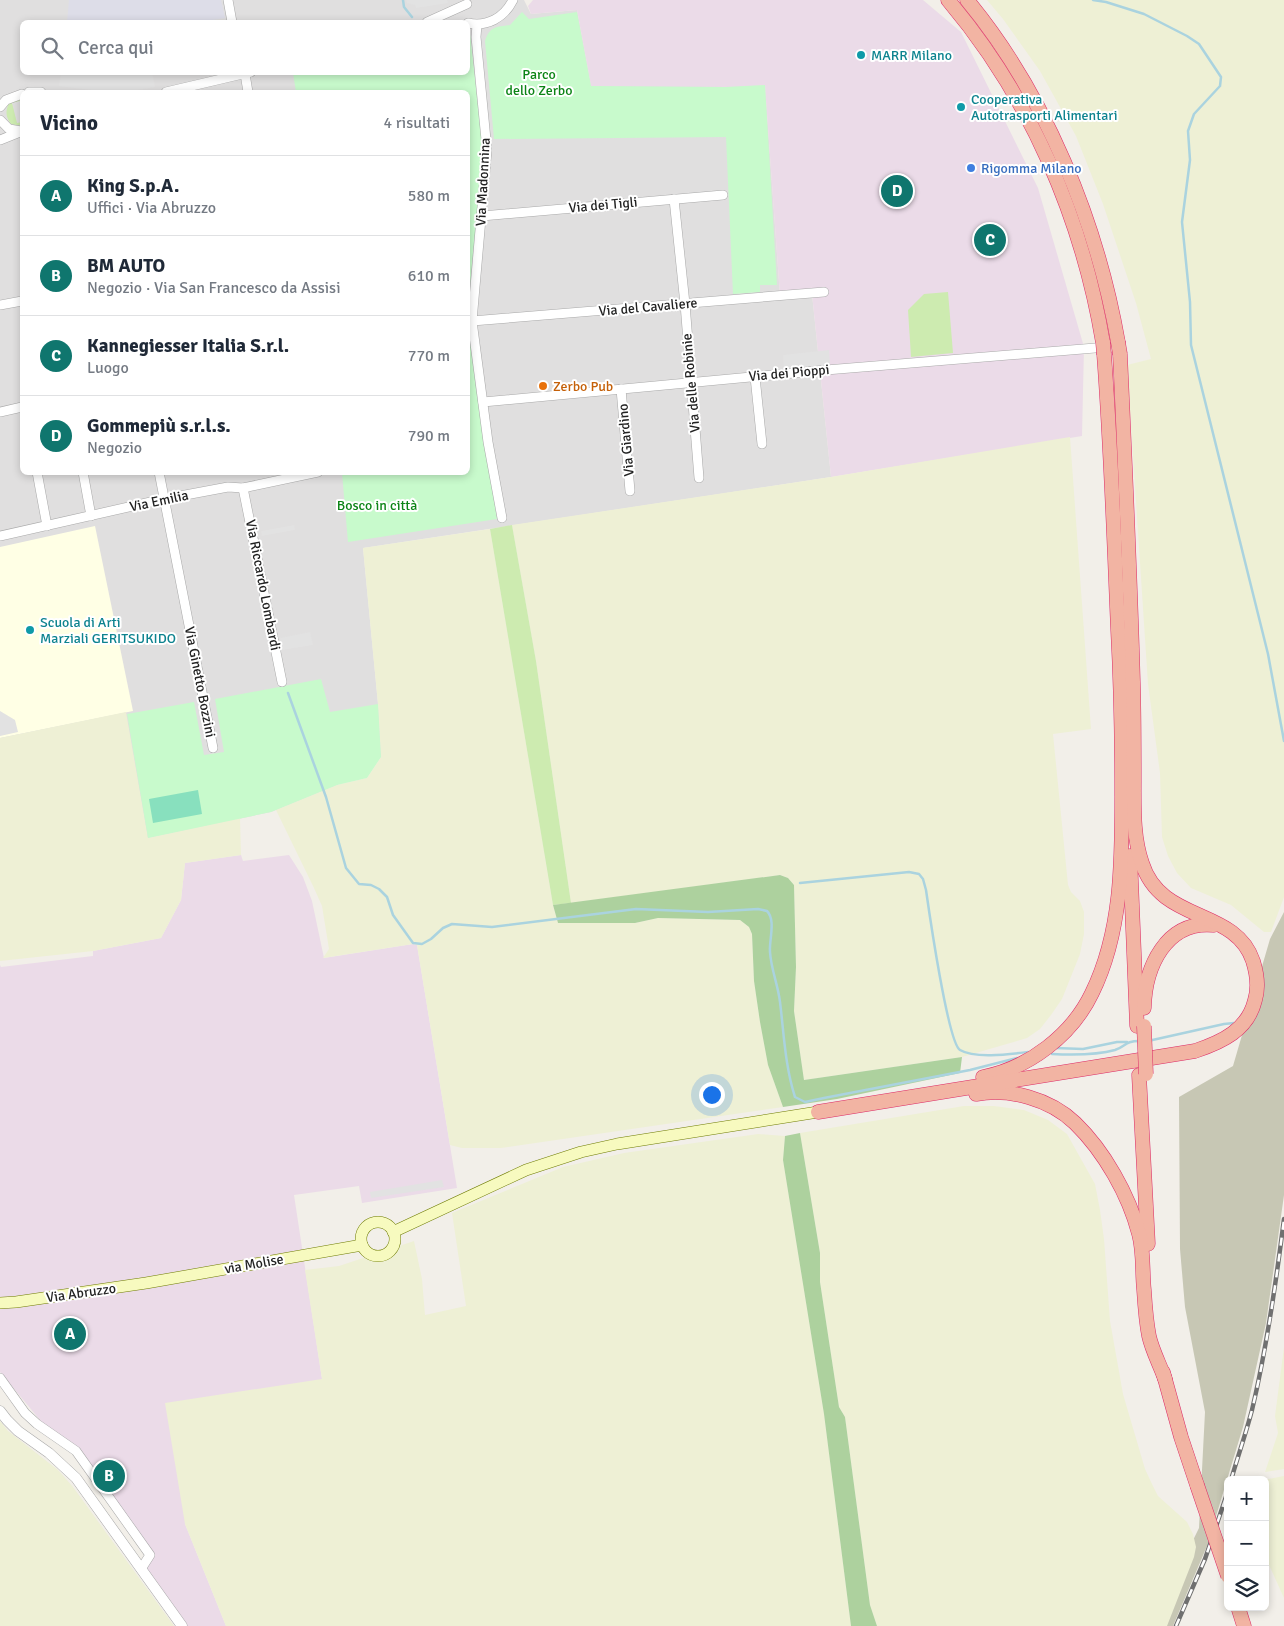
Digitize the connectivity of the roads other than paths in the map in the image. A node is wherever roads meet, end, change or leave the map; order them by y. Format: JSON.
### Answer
{"nodes":[{"id":1,"x":228,"y":0,"type":"edge"},
{"id":2,"x":514,"y":0,"type":"edge"},
{"id":3,"x":948,"y":0,"type":"edge"},
{"id":4,"x":968,"y":0,"type":"edge"},
{"id":5,"x":469,"y":2,"type":"edge"},
{"id":6,"x":232,"y":20,"type":"edge"},
{"id":7,"x":431,"y":20,"type":"edge"},
{"id":8,"x":468,"y":20,"type":"edge"},
{"id":9,"x":471,"y":24,"type":"edge"},
{"id":10,"x":240,"y":75,"type":"edge"},
{"id":11,"x":244,"y":75,"type":"edge"},
{"id":12,"x":176,"y":90,"type":"edge"},
{"id":13,"x":248,"y":90,"type":"edge"},
{"id":14,"x":20,"y":96,"type":"edge"},
{"id":15,"x":10,"y":98,"type":"junction"},
{"id":16,"x":0,"y":99,"type":"edge"},
{"id":17,"x":0,"y":107,"type":"edge"},
{"id":18,"x":0,"y":121,"type":"edge"},
{"id":19,"x":0,"y":132,"type":"edge"},
{"id":20,"x":20,"y":132,"type":"edge"},
{"id":21,"x":20,"y":134,"type":"edge"},
{"id":22,"x":0,"y":140,"type":"edge"},
{"id":23,"x":724,"y":195,"type":"dead end"},
{"id":24,"x":674,"y":199,"type":"junction"},
{"id":25,"x":482,"y":216,"type":"junction"},
{"id":26,"x":824,"y":292,"type":"dead end"},
{"id":27,"x":20,"y":301,"type":"edge"},
{"id":28,"x":685,"y":304,"type":"junction"},
{"id":29,"x":0,"y":305,"type":"edge"},
{"id":30,"x":472,"y":321,"type":"junction"},
{"id":31,"x":1100,"y":348,"type":"junction"},
{"id":32,"x":755,"y":376,"type":"junction"},
{"id":33,"x":690,"y":382,"type":"junction"},
{"id":34,"x":621,"y":389,"type":"junction"},
{"id":35,"x":483,"y":402,"type":"junction"},
{"id":36,"x":20,"y":407,"type":"edge"},
{"id":37,"x":0,"y":412,"type":"edge"},
{"id":38,"x":762,"y":444,"type":"dead end"},
{"id":39,"x":38,"y":475,"type":"edge"},
{"id":40,"x":84,"y":475,"type":"edge"},
{"id":41,"x":159,"y":475,"type":"edge"},
{"id":42,"x":304,"y":475,"type":"edge"},
{"id":43,"x":699,"y":478,"type":"dead end"},
{"id":44,"x":242,"y":488,"type":"junction"},
{"id":45,"x":630,"y":491,"type":"dead end"},
{"id":46,"x":164,"y":499,"type":"junction"},
{"id":47,"x":91,"y":516,"type":"junction"},
{"id":48,"x":502,"y":518,"type":"dead end"},
{"id":49,"x":47,"y":526,"type":"junction"},
{"id":50,"x":0,"y":536,"type":"edge"},
{"id":51,"x":282,"y":682,"type":"dead end"},
{"id":52,"x":1128,"y":728,"type":"junction"},
{"id":53,"x":213,"y":748,"type":"dead end"},
{"id":54,"x":1226,"y":928,"type":"junction"},
{"id":55,"x":1141,"y":1026,"type":"junction"},
{"id":56,"x":851,"y":1106,"type":"junction"},
{"id":57,"x":818,"y":1112,"type":"joint"},
{"id":58,"x":393,"y":1232,"type":"junction"},
{"id":59,"x":362,"y":1245,"type":"junction"},
{"id":60,"x":146,"y":1283,"type":"joint"},
{"id":61,"x":16,"y":1302,"type":"junction"},
{"id":62,"x":0,"y":1303,"type":"edge"},
{"id":63,"x":0,"y":1308,"type":"edge"},
{"id":64,"x":0,"y":1378,"type":"edge"},
{"id":65,"x":1165,"y":1379,"type":"junction"},
{"id":66,"x":0,"y":1410,"type":"edge"},
{"id":67,"x":1225,"y":1566,"type":"edge"},
{"id":68,"x":140,"y":1569,"type":"junction"},
{"id":69,"x":1239,"y":1611,"type":"edge"},
{"id":70,"x":182,"y":1626,"type":"edge"},
{"id":71,"x":1244,"y":1626,"type":"edge"}],
"edges":[{"from":1,"to":6,"type":"street"},
{"from":2,"to":9,"type":"street"},
{"from":3,"to":31,"type":"highway"},
{"from":4,"to":52,"type":"highway"},
{"from":5,"to":7,"type":"street"},
{"from":5,"to":8,"type":"street","name":"Via Madonnina"},
{"from":9,"to":25,"type":"street","name":"Via Madonnina"},
{"from":10,"to":12,"type":"street"},
{"from":11,"to":13,"type":"street"},
{"from":14,"to":15,"type":"street"},
{"from":15,"to":16,"type":"street"},
{"from":15,"to":17,"type":"street"},
{"from":18,"to":19,"type":"street"},
{"from":18,"to":20,"type":"street"},
{"from":21,"to":22,"type":"street"},
{"from":23,"to":24,"type":"street","name":"Via dei Tigli"},
{"from":24,"to":25,"type":"street","name":"Via dei Tigli"},
{"from":24,"to":28,"type":"street","name":"Via delle Robinie"},
{"from":25,"to":30,"type":"street","name":"Via Madonnina"},
{"from":26,"to":28,"type":"street","name":"Via del Cavaliere"},
{"from":27,"to":29,"type":"street"},
{"from":28,"to":30,"type":"street","name":"Via del Cavaliere"},
{"from":28,"to":33,"type":"street","name":"Via delle Robinie"},
{"from":30,"to":35,"type":"street","name":"Via Madonnina"},
{"from":31,"to":32,"type":"street","name":"Via dei Pioppi"},
{"from":31,"to":52,"type":"highway"},
{"from":32,"to":33,"type":"street","name":"Via dei Pioppi"},
{"from":32,"to":38,"type":"street"},
{"from":33,"to":34,"type":"street","name":"Via dei Pioppi"},
{"from":33,"to":43,"type":"street","name":"Via delle Robinie"},
{"from":34,"to":35,"type":"street","name":"Via dei Pioppi"},
{"from":34,"to":45,"type":"street","name":"Via Giardino"},
{"from":35,"to":48,"type":"street","name":"Via Madonnina"},
{"from":36,"to":37,"type":"street"},
{"from":39,"to":49,"type":"street"},
{"from":40,"to":47,"type":"street"},
{"from":41,"to":46,"type":"street","name":"Via Ginetto Bozzini"},
{"from":42,"to":44,"type":"street","name":"Via Emilia"},
{"from":44,"to":46,"type":"street","name":"Via Emilia"},
{"from":44,"to":51,"type":"street","name":"Via Riccardo Lombardi"},
{"from":46,"to":47,"type":"street","name":"Via Emilia"},
{"from":46,"to":53,"type":"street","name":"Via Ginetto Bozzini"},
{"from":47,"to":49,"type":"street","name":"Via Emilia"},
{"from":49,"to":50,"type":"street","name":"Via Emilia"},
{"from":52,"to":54,"type":"highway"},
{"from":52,"to":55,"type":"highway"},
{"from":52,"to":56,"type":"highway"},
{"from":54,"to":55,"type":"highway"},
{"from":54,"to":56,"type":"highway"},
{"from":55,"to":65,"type":"highway"},
{"from":56,"to":57,"type":"highway"},
{"from":56,"to":65,"type":"highway"},
{"from":57,"to":58,"type":"main road"},
{"from":58,"to":59,"type":"main road"},
{"from":58,"to":59,"type":"main road"},
{"from":59,"to":60,"type":"main road","name":"via Molise"},
{"from":60,"to":61,"type":"main road","name":"Via Abruzzo"},
{"from":61,"to":62,"type":"main road","name":"Via Abruzzo"},
{"from":61,"to":63,"type":"main road","name":"Via Abruzzo"},
{"from":64,"to":68,"type":"street"},
{"from":65,"to":67,"type":"highway","bridge":true},
{"from":66,"to":68,"type":"street"},
{"from":68,"to":70,"type":"street"},
{"from":69,"to":71,"type":"highway"}]}
